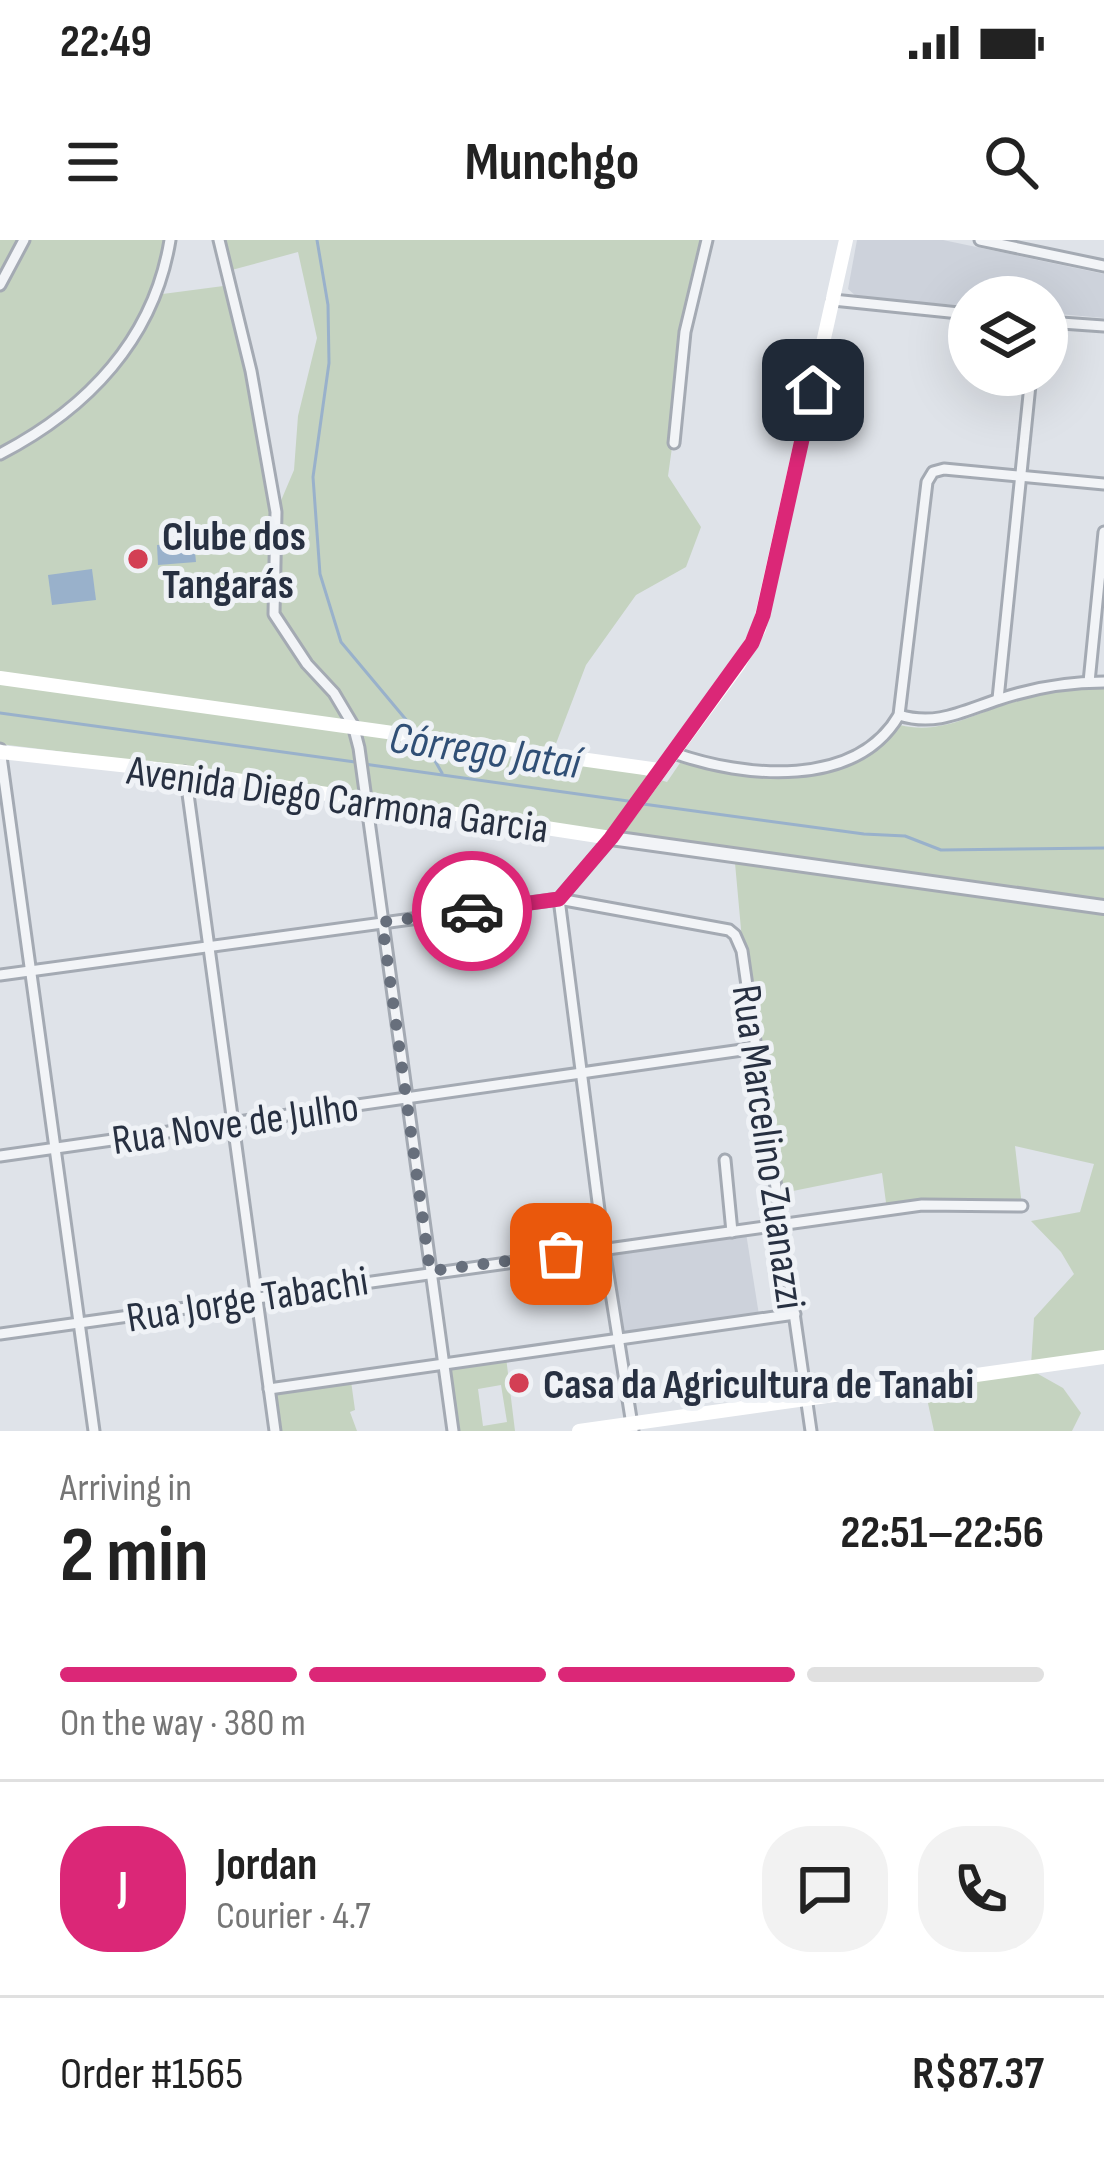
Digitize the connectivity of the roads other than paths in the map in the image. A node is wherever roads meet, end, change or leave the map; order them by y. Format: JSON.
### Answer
{"nodes":[{"id":1,"x":24,"y":240,"type":"edge"},
{"id":2,"x":170,"y":240,"type":"edge"},
{"id":3,"x":219,"y":240,"type":"edge"},
{"id":4,"x":707,"y":240,"type":"edge"},
{"id":5,"x":846,"y":240,"type":"edge"},
{"id":6,"x":980,"y":240,"type":"edge"},
{"id":7,"x":1045,"y":240,"type":"edge"},
{"id":8,"x":1042,"y":253,"type":"junction"},
{"id":9,"x":1104,"y":266,"type":"edge"},
{"id":10,"x":0,"y":285,"type":"edge"},
{"id":11,"x":833,"y":300,"type":"junction"},
{"id":12,"x":948,"y":312,"type":"edge"},
{"id":13,"x":1068,"y":323,"type":"edge"},
{"id":14,"x":1104,"y":326,"type":"edge"},
{"id":15,"x":1029,"y":396,"type":"edge"},
{"id":16,"x":674,"y":443,"type":"dead end"},
{"id":17,"x":0,"y":454,"type":"edge"},
{"id":18,"x":1021,"y":476,"type":"junction"},
{"id":19,"x":1104,"y":484,"type":"edge"},
{"id":20,"x":1104,"y":532,"type":"edge"},
{"id":21,"x":0,"y":678,"type":"edge"},
{"id":22,"x":1089,"y":682,"type":"junction"},
{"id":23,"x":1104,"y":682,"type":"edge"},
{"id":24,"x":998,"y":699,"type":"junction"},
{"id":25,"x":899,"y":715,"type":"junction"},
{"id":26,"x":353,"y":725,"type":"junction"},
{"id":27,"x":0,"y":751,"type":"edge"},
{"id":28,"x":673,"y":752,"type":"junction"},
{"id":29,"x":185,"y":772,"type":"junction"},
{"id":30,"x":656,"y":775,"type":"junction"},
{"id":31,"x":366,"y":798,"type":"junction"},
{"id":32,"x":614,"y":834,"type":"junction"},
{"id":33,"x":559,"y":899,"type":"junction"},
{"id":34,"x":1104,"y":907,"type":"edge"},
{"id":35,"x":382,"y":922,"type":"junction"},
{"id":36,"x":208,"y":945,"type":"junction"},
{"id":37,"x":33,"y":970,"type":"junction"},
{"id":38,"x":0,"y":975,"type":"edge"},
{"id":39,"x":756,"y":1048,"type":"junction"},
{"id":40,"x":580,"y":1071,"type":"junction"},
{"id":41,"x":408,"y":1097,"type":"junction"},
{"id":42,"x":231,"y":1121,"type":"junction"},
{"id":43,"x":55,"y":1148,"type":"junction"},
{"id":44,"x":0,"y":1156,"type":"edge"},
{"id":45,"x":725,"y":1160,"type":"dead end"},
{"id":46,"x":1022,"y":1206,"type":"dead end"},
{"id":47,"x":782,"y":1226,"type":"junction"},
{"id":48,"x":732,"y":1232,"type":"junction"},
{"id":49,"x":604,"y":1249,"type":"junction"},
{"id":50,"x":430,"y":1271,"type":"junction"},
{"id":51,"x":256,"y":1297,"type":"junction"},
{"id":52,"x":795,"y":1314,"type":"junction"},
{"id":53,"x":80,"y":1323,"type":"junction"},
{"id":54,"x":0,"y":1334,"type":"edge"},
{"id":55,"x":619,"y":1338,"type":"junction"},
{"id":56,"x":1104,"y":1357,"type":"edge"},
{"id":57,"x":443,"y":1364,"type":"junction"},
{"id":58,"x":269,"y":1389,"type":"junction"},
{"id":59,"x":807,"y":1399,"type":"junction"},
{"id":60,"x":633,"y":1428,"type":"edge"},
{"id":61,"x":94,"y":1431,"type":"edge"},
{"id":62,"x":275,"y":1431,"type":"edge"},
{"id":63,"x":453,"y":1431,"type":"edge"},
{"id":64,"x":579,"y":1431,"type":"edge"},
{"id":65,"x":811,"y":1431,"type":"edge"}],
"edges":[{"from":1,"to":10,"type":"street"},
{"from":2,"to":17,"type":"street"},
{"from":3,"to":26,"type":"street"},
{"from":4,"to":16,"type":"street"},
{"from":5,"to":11,"type":"main road"},
{"from":6,"to":8,"type":"street"},
{"from":7,"to":8,"type":"street"},
{"from":8,"to":9,"type":"street"},
{"from":11,"to":12,"type":"street"},
{"from":11,"to":28,"type":"main road"},
{"from":13,"to":14,"type":"street"},
{"from":15,"to":18,"type":"street"},
{"from":18,"to":19,"type":"street"},
{"from":18,"to":24,"type":"street"},
{"from":18,"to":25,"type":"street"},
{"from":20,"to":22,"type":"street"},
{"from":21,"to":26,"type":"main road","name":"Avenida Diego Carmona Garcia"},
{"from":22,"to":23,"type":"street"},
{"from":22,"to":24,"type":"street"},
{"from":24,"to":25,"type":"street"},
{"from":25,"to":28,"type":"street"},
{"from":26,"to":30,"type":"main road","name":"Avenida Diego Carmona Garcia"},
{"from":26,"to":31,"type":"street"},
{"from":27,"to":29,"type":"main road","name":"Avenida Diego Carmona Garcia"},
{"from":27,"to":37,"type":"street"},
{"from":28,"to":30,"type":"main road"},
{"from":29,"to":31,"type":"main road","name":"Avenida Diego Carmona Garcia"},
{"from":29,"to":36,"type":"street"},
{"from":30,"to":32,"type":"main road"},
{"from":31,"to":32,"type":"main road","name":"Avenida Diego Carmona Garcia"},
{"from":31,"to":35,"type":"street"},
{"from":32,"to":33,"type":"street"},
{"from":32,"to":34,"type":"street","name":"Avenida Diego Carmona Garcia"},
{"from":33,"to":35,"type":"street"},
{"from":33,"to":39,"type":"street","name":"Rua Marcelino Zuanazzi"},
{"from":33,"to":40,"type":"street"},
{"from":35,"to":36,"type":"street"},
{"from":35,"to":41,"type":"street"},
{"from":36,"to":37,"type":"street"},
{"from":36,"to":42,"type":"street"},
{"from":37,"to":38,"type":"street"},
{"from":37,"to":43,"type":"street"},
{"from":39,"to":40,"type":"street","name":"Rua Nove de Julho"},
{"from":39,"to":47,"type":"street","name":"Rua Marcelino Zuanazzi"},
{"from":40,"to":41,"type":"street","name":"Rua Nove de Julho"},
{"from":40,"to":49,"type":"street"},
{"from":41,"to":42,"type":"street","name":"Rua Nove de Julho"},
{"from":41,"to":50,"type":"street"},
{"from":42,"to":43,"type":"street","name":"Rua Nove de Julho"},
{"from":42,"to":51,"type":"street"},
{"from":43,"to":44,"type":"street","name":"Rua Nove de Julho"},
{"from":43,"to":53,"type":"street"},
{"from":45,"to":48,"type":"street"},
{"from":46,"to":47,"type":"street","name":"Rua Jorge Tabachi"},
{"from":47,"to":48,"type":"street","name":"Rua Jorge Tabachi"},
{"from":47,"to":52,"type":"street","name":"Rua Marcelino Zuanazzi"},
{"from":48,"to":49,"type":"street","name":"Rua Jorge Tabachi"},
{"from":49,"to":50,"type":"street","name":"Rua Jorge Tabachi"},
{"from":49,"to":55,"type":"street"},
{"from":50,"to":51,"type":"street","name":"Rua Jorge Tabachi"},
{"from":50,"to":57,"type":"street"},
{"from":51,"to":53,"type":"street","name":"Rua Jorge Tabachi"},
{"from":51,"to":58,"type":"street"},
{"from":52,"to":55,"type":"street"},
{"from":52,"to":59,"type":"street","name":"Rua Marcelino Zuanazzi"},
{"from":53,"to":54,"type":"street","name":"Rua Jorge Tabachi"},
{"from":53,"to":61,"type":"street"},
{"from":55,"to":57,"type":"street"},
{"from":55,"to":60,"type":"street"},
{"from":56,"to":59,"type":"main road"},
{"from":57,"to":58,"type":"street"},
{"from":57,"to":63,"type":"street"},
{"from":58,"to":62,"type":"street"},
{"from":59,"to":60,"type":"main road"},
{"from":59,"to":65,"type":"street","name":"Rua Marcelino Zuanazzi"},
{"from":60,"to":64,"type":"main road"}]}
